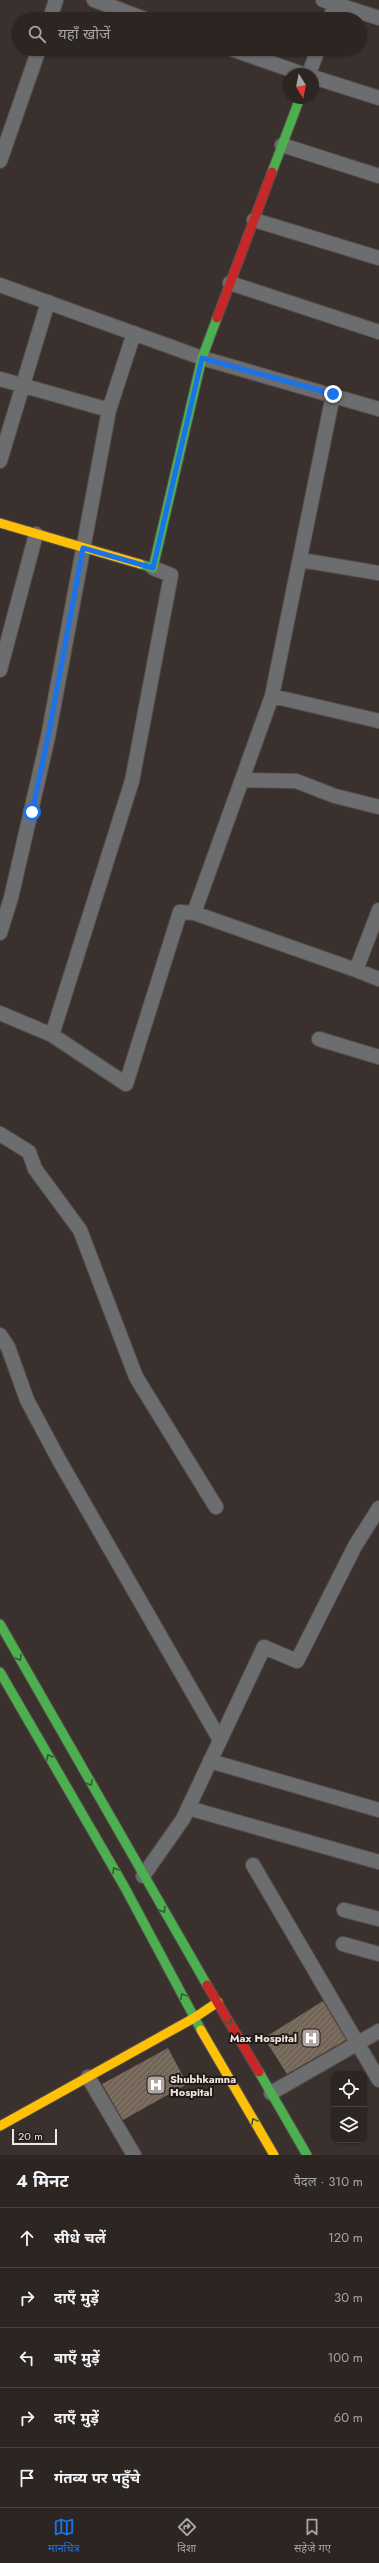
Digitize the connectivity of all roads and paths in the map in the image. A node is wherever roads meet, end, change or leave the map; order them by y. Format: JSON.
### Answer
{"nodes":[{"id":1,"x":56,"y":0,"type":"edge"},
{"id":2,"x":94,"y":0,"type":"edge"},
{"id":3,"x":332,"y":1,"type":"edge"},
{"id":4,"x":52,"y":12,"type":"edge"},
{"id":5,"x":126,"y":12,"type":"edge"},
{"id":6,"x":331,"y":12,"type":"edge"},
{"id":7,"x":362,"y":12,"type":"edge"},
{"id":8,"x":367,"y":14,"type":"edge"},
{"id":9,"x":379,"y":18,"type":"edge"},
{"id":10,"x":37,"y":56,"type":"edge"},
{"id":11,"x":251,"y":56,"type":"edge"},
{"id":12,"x":315,"y":56,"type":"edge"},
{"id":13,"x":286,"y":68,"type":"edge"},
{"id":14,"x":311,"y":68,"type":"edge"},
{"id":15,"x":319,"y":79,"type":"edge"},
{"id":16,"x":379,"y":98,"type":"edge"},
{"id":17,"x":298,"y":104,"type":"edge"},
{"id":18,"x":282,"y":145,"type":"junction"},
{"id":19,"x":0,"y":161,"type":"edge"},
{"id":20,"x":379,"y":176,"type":"edge"},
{"id":21,"x":254,"y":220,"type":"junction"},
{"id":22,"x":379,"y":258,"type":"edge"},
{"id":23,"x":230,"y":283,"type":"junction"},
{"id":24,"x":0,"y":284,"type":"edge"},
{"id":25,"x":48,"y":302,"type":"junction"},
{"id":26,"x":379,"y":332,"type":"edge"},
{"id":27,"x":134,"y":333,"type":"junction"},
{"id":28,"x":202,"y":358,"type":"junction"},
{"id":29,"x":0,"y":379,"type":"edge"},
{"id":30,"x":24,"y":385,"type":"junction"},
{"id":31,"x":333,"y":394,"type":"junction"},
{"id":32,"x":379,"y":409,"type":"edge"},
{"id":33,"x":109,"y":410,"type":"junction"},
{"id":34,"x":0,"y":461,"type":"edge"},
{"id":35,"x":0,"y":523,"type":"edge"},
{"id":36,"x":36,"y":534,"type":"junction"},
{"id":37,"x":83,"y":548,"type":"junction"},
{"id":38,"x":301,"y":560,"type":"junction"},
{"id":39,"x":153,"y":568,"type":"junction"},
{"id":40,"x":379,"y":573,"type":"edge"},
{"id":41,"x":0,"y":670,"type":"edge"},
{"id":42,"x":272,"y":696,"type":"junction"},
{"id":43,"x":379,"y":721,"type":"edge"},
{"id":44,"x":242,"y":780,"type":"junction"},
{"id":45,"x":379,"y":807,"type":"edge"},
{"id":46,"x":379,"y":910,"type":"edge"},
{"id":47,"x":194,"y":913,"type":"junction"},
{"id":48,"x":0,"y":933,"type":"edge"},
{"id":49,"x":356,"y":970,"type":"junction"},
{"id":50,"x":379,"y":978,"type":"edge"},
{"id":51,"x":0,"y":1013,"type":"edge"},
{"id":52,"x":52,"y":1035,"type":"junction"},
{"id":53,"x":319,"y":1039,"type":"dead end"},
{"id":54,"x":379,"y":1056,"type":"edge"},
{"id":55,"x":0,"y":1134,"type":"edge"},
{"id":56,"x":0,"y":1335,"type":"edge"},
{"id":57,"x":216,"y":1507,"type":"dead end"},
{"id":58,"x":379,"y":1508,"type":"edge"},
{"id":59,"x":0,"y":1624,"type":"edge"},
{"id":60,"x":0,"y":1672,"type":"edge"},
{"id":61,"x":220,"y":1740,"type":"junction"},
{"id":62,"x":210,"y":1761,"type":"junction"},
{"id":63,"x":188,"y":1808,"type":"junction"},
{"id":64,"x":379,"y":1810,"type":"edge"},
{"id":65,"x":379,"y":1862,"type":"edge"},
{"id":66,"x":253,"y":1865,"type":"dead end"},
{"id":67,"x":134,"y":1881,"type":"junction"},
{"id":68,"x":344,"y":1910,"type":"dead end"},
{"id":69,"x":379,"y":1919,"type":"edge"},
{"id":70,"x":343,"y":1944,"type":"dead end"},
{"id":71,"x":379,"y":1954,"type":"edge"},
{"id":72,"x":218,"y":2002,"type":"junction"},
{"id":73,"x":194,"y":2018,"type":"junction"},
{"id":74,"x":379,"y":2031,"type":"edge"},
{"id":75,"x":357,"y":2043,"type":"junction"},
{"id":76,"x":88,"y":2078,"type":"junction"},
{"id":77,"x":379,"y":2080,"type":"edge"},
{"id":78,"x":271,"y":2093,"type":"junction"},
{"id":79,"x":0,"y":2126,"type":"edge"},
{"id":80,"x":134,"y":2155,"type":"edge"},
{"id":81,"x":274,"y":2155,"type":"edge"},
{"id":82,"x":307,"y":2155,"type":"edge"}],
"edges":[{"from":1,"to":4,"type":"street"},
{"from":2,"to":5,"type":"street"},
{"from":3,"to":6,"type":"street"},
{"from":3,"to":7,"type":"street"},
{"from":8,"to":9,"type":"street"},
{"from":10,"to":19,"type":"street"},
{"from":11,"to":13,"type":"street"},
{"from":12,"to":14,"type":"street"},
{"from":15,"to":16,"type":"street"},
{"from":17,"to":18,"type":"main road"},
{"from":18,"to":20,"type":"street"},
{"from":18,"to":21,"type":"main road"},
{"from":21,"to":22,"type":"street"},
{"from":21,"to":23,"type":"main road"},
{"from":23,"to":26,"type":"street"},
{"from":23,"to":28,"type":"main road"},
{"from":24,"to":25,"type":"street"},
{"from":25,"to":27,"type":"street"},
{"from":25,"to":30,"type":"street"},
{"from":27,"to":28,"type":"street"},
{"from":27,"to":33,"type":"street"},
{"from":28,"to":31,"type":"street"},
{"from":28,"to":39,"type":"main road"},
{"from":29,"to":30,"type":"street"},
{"from":30,"to":33,"type":"street"},
{"from":30,"to":34,"type":"street"},
{"from":31,"to":32,"type":"street"},
{"from":31,"to":38,"type":"street"},
{"from":33,"to":37,"type":"street"},
{"from":35,"to":36,"type":"main road"},
{"from":36,"to":37,"type":"main road"},
{"from":36,"to":41,"type":"street"},
{"from":37,"to":39,"type":"main road"},
{"from":37,"to":48,"type":"street"},
{"from":38,"to":40,"type":"street"},
{"from":38,"to":42,"type":"street"},
{"from":39,"to":52,"type":"street"},
{"from":42,"to":43,"type":"street"},
{"from":42,"to":44,"type":"street"},
{"from":44,"to":45,"type":"street"},
{"from":44,"to":47,"type":"street"},
{"from":46,"to":49,"type":"street"},
{"from":47,"to":49,"type":"street"},
{"from":47,"to":52,"type":"street"},
{"from":49,"to":50,"type":"street"},
{"from":51,"to":52,"type":"street"},
{"from":53,"to":54,"type":"street"},
{"from":55,"to":57,"type":"street"},
{"from":56,"to":61,"type":"street"},
{"from":58,"to":61,"type":"street"},
{"from":59,"to":67,"type":"main road","one_way":true},
{"from":67,"to":60,"type":"main road","one_way":true},
{"from":61,"to":62,"type":"street"},
{"from":62,"to":63,"type":"street"},
{"from":62,"to":64,"type":"street"},
{"from":63,"to":65,"type":"street"},
{"from":63,"to":67,"type":"street"},
{"from":66,"to":75,"type":"street"},
{"from":67,"to":72,"type":"main road","one_way":true},
{"from":73,"to":67,"type":"main road","one_way":true},
{"from":68,"to":69,"type":"street"},
{"from":70,"to":71,"type":"street"},
{"from":72,"to":73,"type":"main road"},
{"from":72,"to":78,"type":"main road","one_way":true},
{"from":73,"to":76,"type":"main road"},
{"from":81,"to":73,"type":"main road","one_way":true},
{"from":74,"to":75,"type":"street"},
{"from":75,"to":77,"type":"street"},
{"from":75,"to":78,"type":"street"},
{"from":76,"to":79,"type":"main road"},
{"from":76,"to":80,"type":"street"},
{"from":78,"to":82,"type":"main road"}]}
